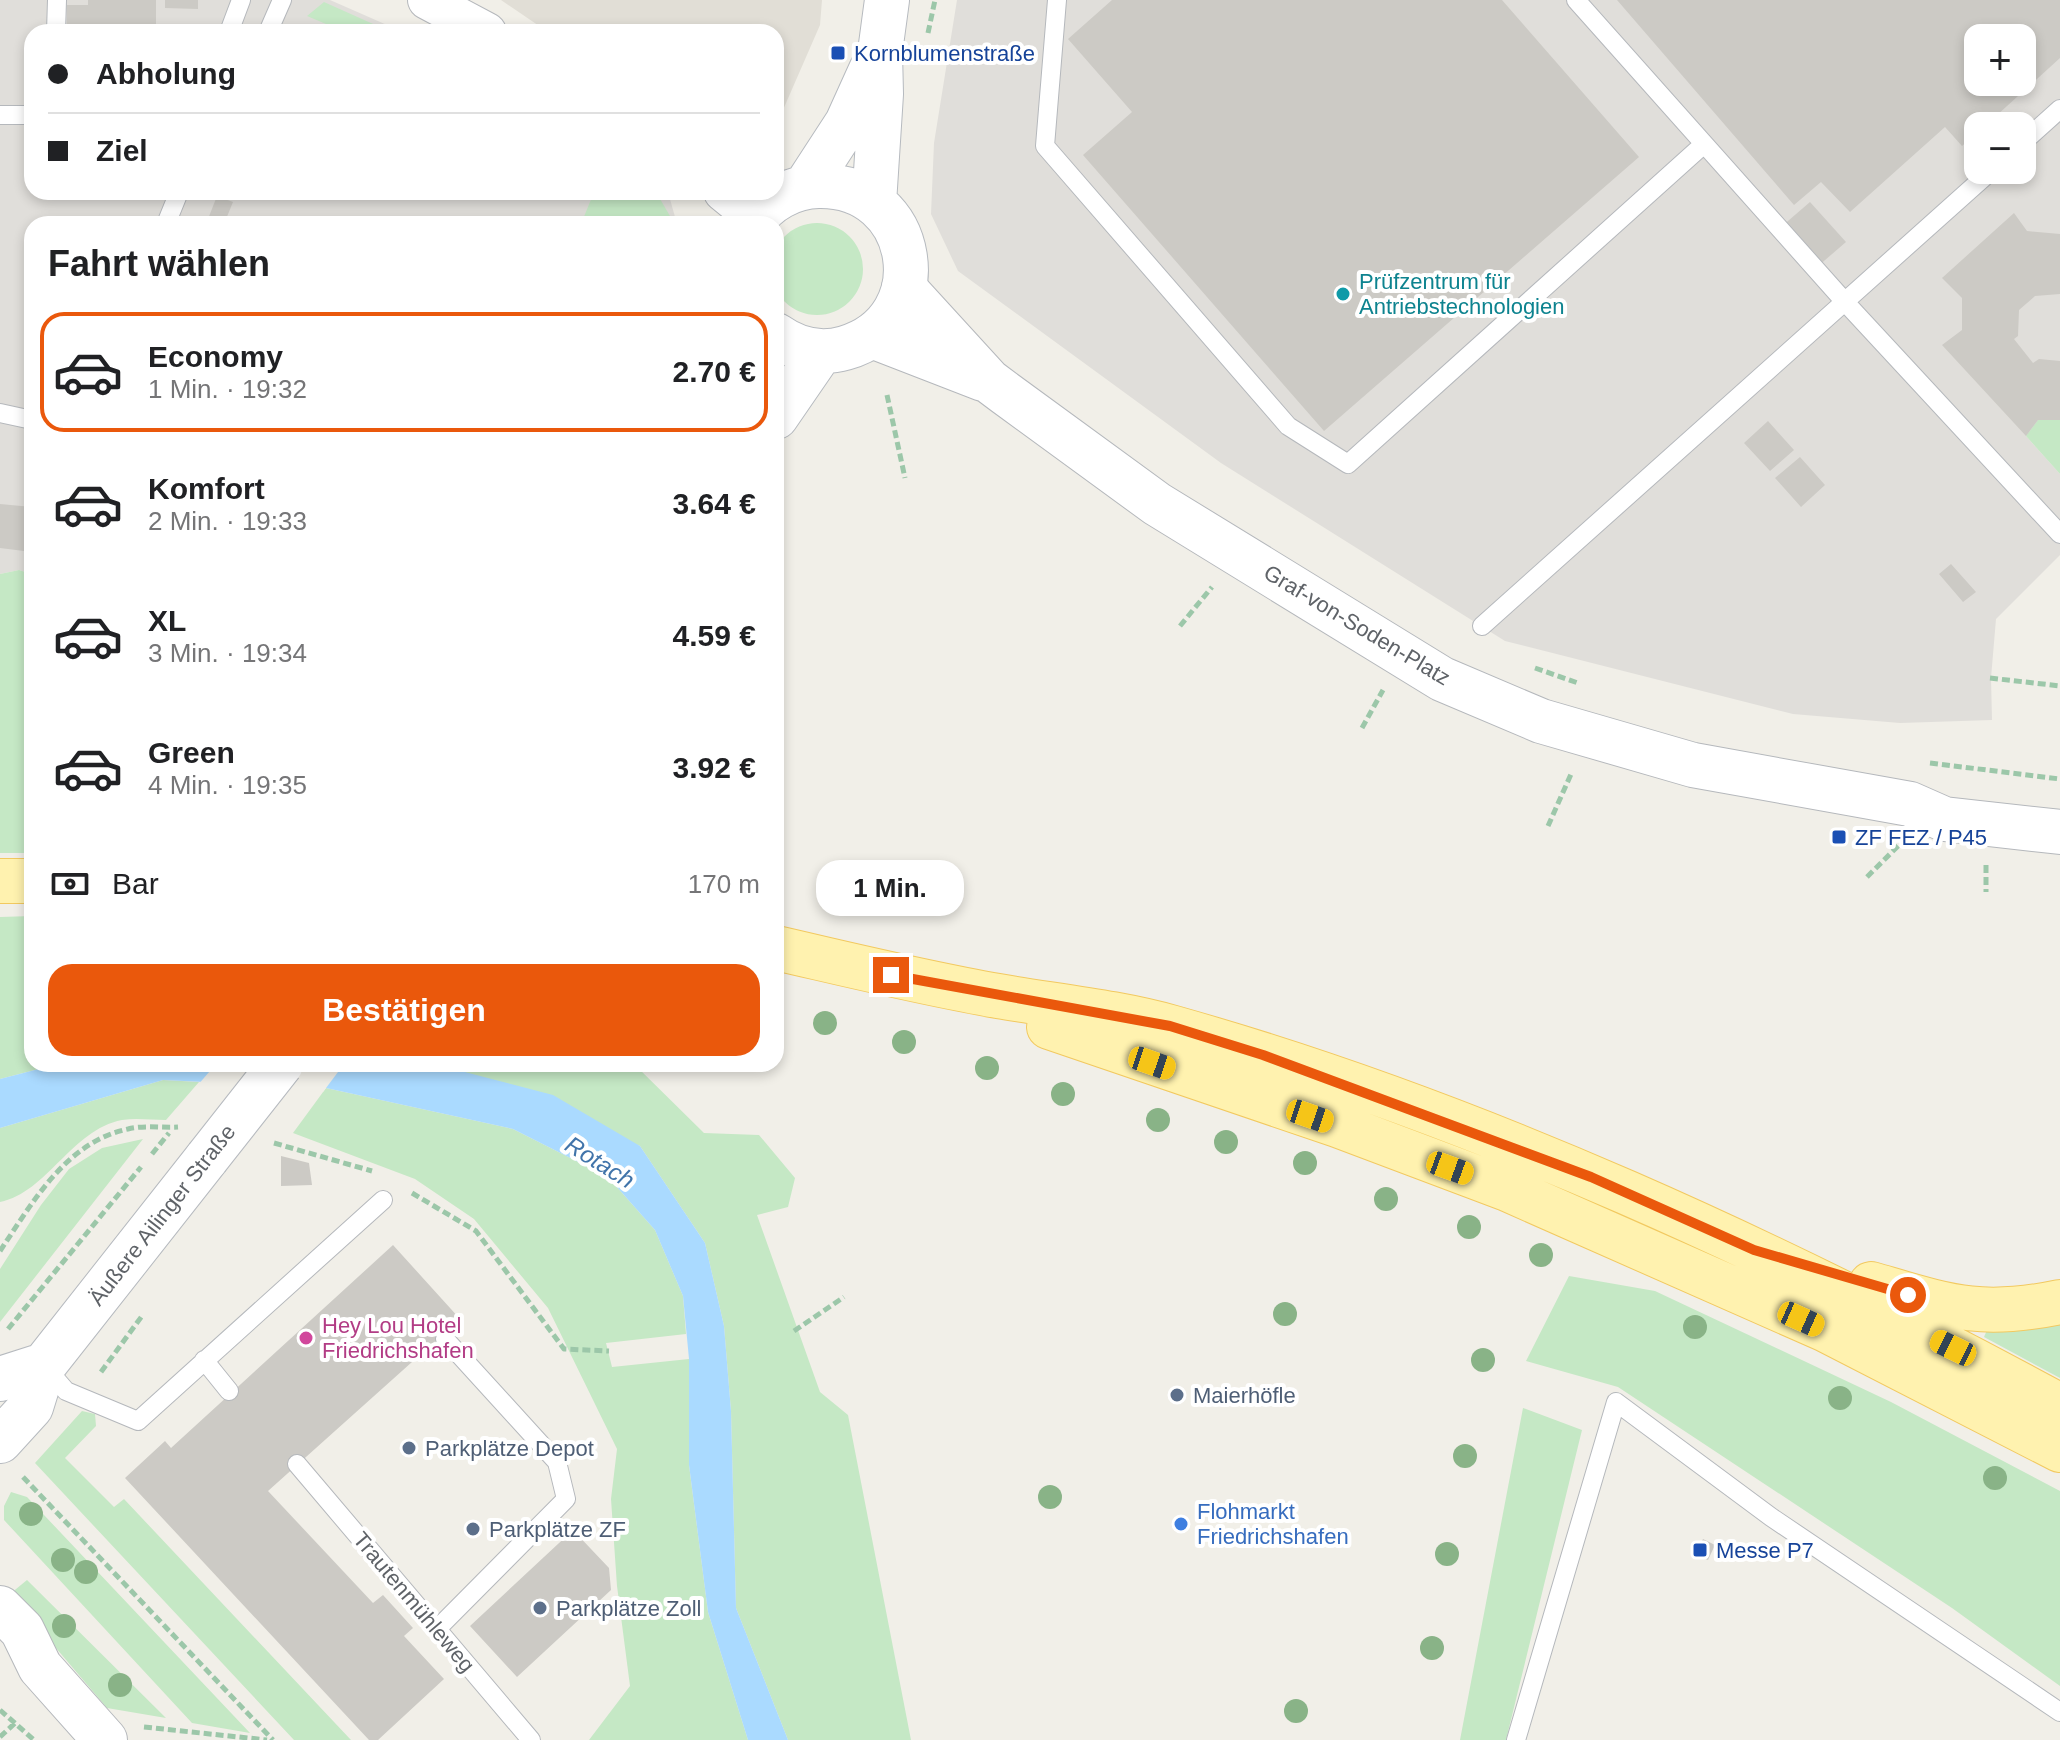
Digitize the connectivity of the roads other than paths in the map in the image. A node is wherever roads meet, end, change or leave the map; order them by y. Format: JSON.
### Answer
{"nodes":[{"id":1,"x":57,"y":0,"type":"edge"},
{"id":2,"x":241,"y":0,"type":"edge"},
{"id":3,"x":282,"y":0,"type":"edge"},
{"id":4,"x":427,"y":0,"type":"edge"},
{"id":5,"x":887,"y":0,"type":"edge"},
{"id":6,"x":1057,"y":0,"type":"edge"},
{"id":7,"x":1576,"y":0,"type":"edge"},
{"id":8,"x":56,"y":24,"type":"edge"},
{"id":9,"x":232,"y":24,"type":"edge"},
{"id":10,"x":272,"y":24,"type":"edge"},
{"id":11,"x":472,"y":24,"type":"edge"},
{"id":12,"x":880,"y":52,"type":"junction"},
{"id":13,"x":2060,"y":109,"type":"edge"},
{"id":14,"x":0,"y":115,"type":"edge"},
{"id":15,"x":24,"y":115,"type":"edge"},
{"id":16,"x":2036,"y":130,"type":"edge"},
{"id":17,"x":1704,"y":144,"type":"junction"},
{"id":18,"x":1976,"y":184,"type":"edge"},
{"id":19,"x":806,"y":186,"type":"junction"},
{"id":20,"x":784,"y":194,"type":"edge"},
{"id":21,"x":771,"y":200,"type":"edge"},
{"id":22,"x":874,"y":203,"type":"junction"},
{"id":23,"x":744,"y":212,"type":"edge"},
{"id":24,"x":904,"y":288,"type":"junction"},
{"id":25,"x":1845,"y":302,"type":"junction"},
{"id":26,"x":872,"y":336,"type":"junction"},
{"id":27,"x":784,"y":341,"type":"edge"},
{"id":28,"x":820,"y":353,"type":"junction"},
{"id":29,"x":989,"y":381,"type":"junction"},
{"id":30,"x":784,"y":405,"type":"edge"},
{"id":31,"x":0,"y":413,"type":"edge"},
{"id":32,"x":24,"y":418,"type":"edge"},
{"id":33,"x":2060,"y":534,"type":"edge"},
{"id":34,"x":1482,"y":626,"type":"dead end"},
{"id":35,"x":2060,"y":806,"type":"edge"},
{"id":36,"x":1907,"y":820,"type":"junction"},
{"id":37,"x":2060,"y":832,"type":"edge"},
{"id":38,"x":0,"y":881,"type":"edge"},
{"id":39,"x":24,"y":881,"type":"edge"},
{"id":40,"x":784,"y":950,"type":"edge"},
{"id":41,"x":919,"y":982,"type":"junction"},
{"id":42,"x":272,"y":1072,"type":"edge"},
{"id":43,"x":383,"y":1200,"type":"dead end"},
{"id":44,"x":1754,"y":1250,"type":"junction"},
{"id":45,"x":2060,"y":1302,"type":"edge"},
{"id":46,"x":445,"y":1339,"type":"dead end"},
{"id":47,"x":204,"y":1360,"type":"junction"},
{"id":48,"x":44,"y":1365,"type":"junction"},
{"id":49,"x":0,"y":1379,"type":"edge"},
{"id":50,"x":229,"y":1391,"type":"dead end"},
{"id":51,"x":2060,"y":1406,"type":"edge"},
{"id":52,"x":2060,"y":1450,"type":"edge"},
{"id":53,"x":8,"y":1457,"type":"edge"},
{"id":54,"x":297,"y":1464,"type":"dead end"},
{"id":55,"x":0,"y":1608,"type":"edge"},
{"id":56,"x":437,"y":1629,"type":"junction"},
{"id":57,"x":20,"y":1660,"type":"edge"},
{"id":58,"x":2060,"y":1712,"type":"edge"},
{"id":59,"x":97,"y":1730,"type":"edge"},
{"id":60,"x":531,"y":1740,"type":"edge"},
{"id":61,"x":1516,"y":1740,"type":"edge"}],
"edges":[{"from":1,"to":8,"type":"lane"},
{"from":2,"to":9,"type":"lane"},
{"from":3,"to":10,"type":"lane"},
{"from":4,"to":11,"type":"street"},
{"from":5,"to":12,"type":"street"},
{"from":6,"to":17,"type":"lane"},
{"from":7,"to":17,"type":"lane"},
{"from":12,"to":19,"type":"street"},
{"from":12,"to":22,"type":"street"},
{"from":13,"to":16,"type":"lane"},
{"from":14,"to":15,"type":"lane"},
{"from":17,"to":25,"type":"lane"},
{"from":18,"to":25,"type":"lane"},
{"from":19,"to":20,"type":"street"},
{"from":19,"to":22,"type":"street"},
{"from":21,"to":23,"type":"street"},
{"from":22,"to":24,"type":"street"},
{"from":24,"to":26,"type":"street"},
{"from":24,"to":29,"type":"street","name":"Graf-von-Soden-Platz"},
{"from":25,"to":33,"type":"lane"},
{"from":25,"to":34,"type":"lane"},
{"from":26,"to":28,"type":"street"},
{"from":26,"to":29,"type":"street","name":"Graf-von-Soden-Platz"},
{"from":27,"to":28,"type":"street"},
{"from":28,"to":30,"type":"street"},
{"from":29,"to":36,"type":"street","name":"Graf-von-Soden-Platz"},
{"from":31,"to":32,"type":"lane"},
{"from":35,"to":36,"type":"street","name":"Graf-von-Soden-Platz"},
{"from":36,"to":37,"type":"street","name":"Graf-von-Soden-Platz"},
{"from":38,"to":39,"type":"main road"},
{"from":40,"to":41,"type":"main road"},
{"from":41,"to":44,"type":"main road"},
{"from":41,"to":52,"type":"main road"},
{"from":42,"to":48,"type":"street","name":"Äußere Ailinger Straße","bridge":true},
{"from":43,"to":47,"type":"lane"},
{"from":44,"to":45,"type":"main road"},
{"from":44,"to":51,"type":"main road"},
{"from":46,"to":56,"type":"lane"},
{"from":47,"to":48,"type":"lane"},
{"from":47,"to":50,"type":"lane"},
{"from":48,"to":49,"type":"street"},
{"from":48,"to":53,"type":"street","name":"Äußere Ailinger Straße"},
{"from":54,"to":56,"type":"lane","name":"Trautenmühleweg"},
{"from":55,"to":57,"type":"street"},
{"from":56,"to":60,"type":"lane","name":"Trautenmühleweg"},
{"from":57,"to":59,"type":"street"},
{"from":58,"to":61,"type":"lane"}]}
